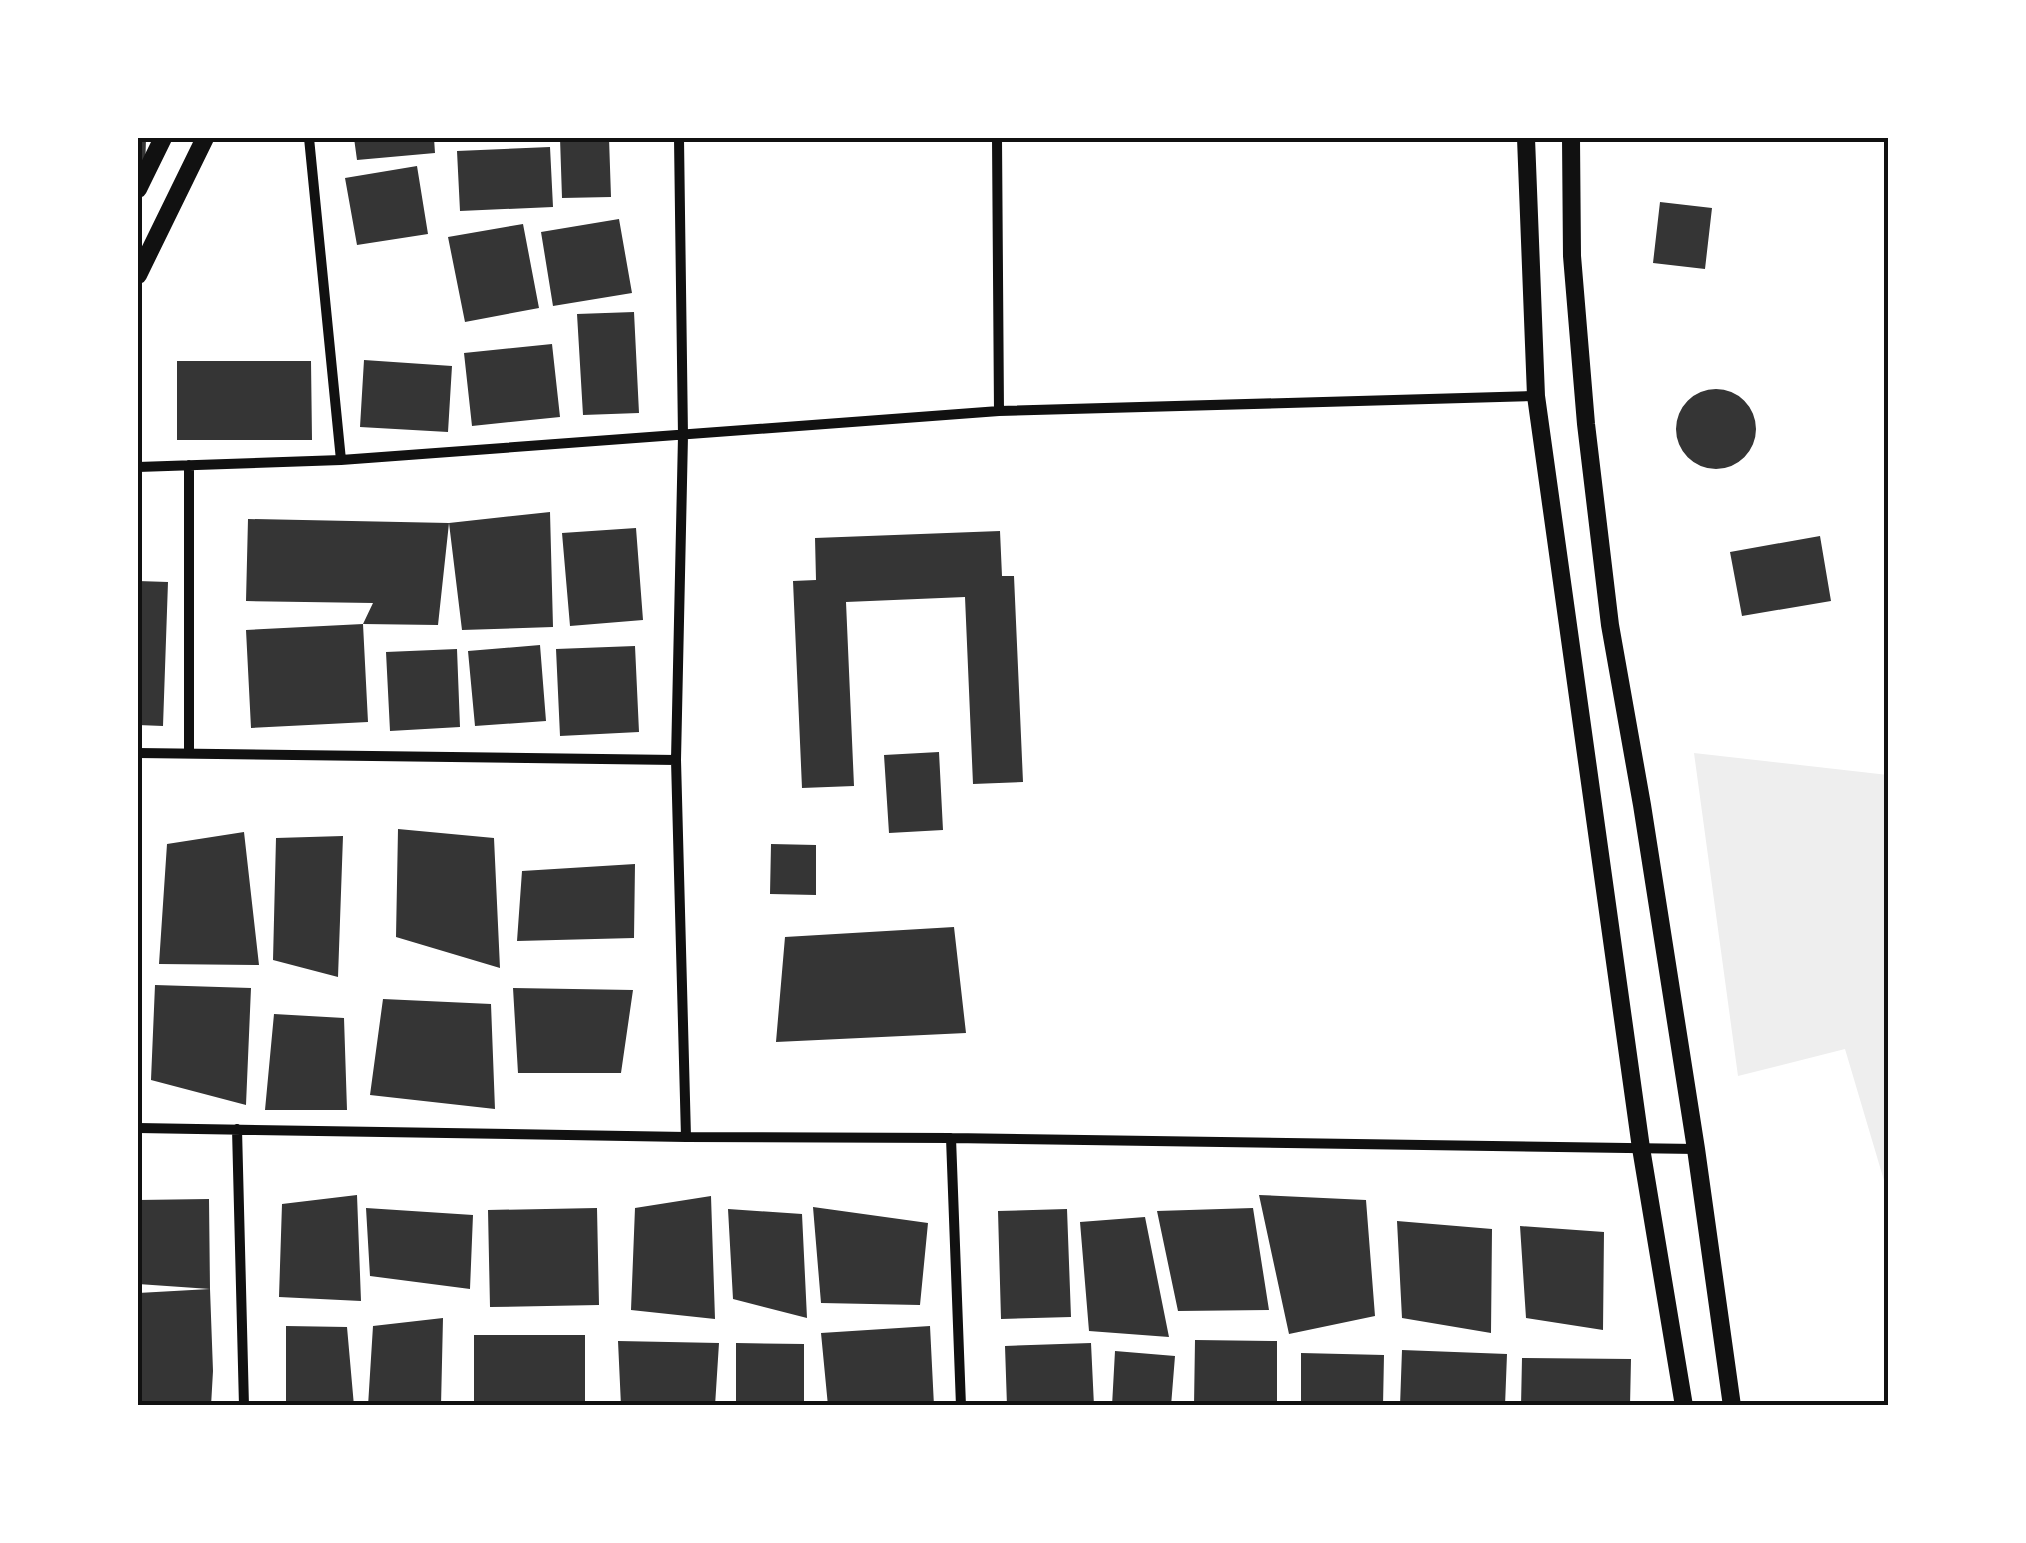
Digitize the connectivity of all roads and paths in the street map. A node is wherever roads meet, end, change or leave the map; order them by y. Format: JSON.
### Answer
{"nodes":[{"id":1,"x":163,"y":138,"type":"edge"},
{"id":2,"x":205,"y":138,"type":"edge"},
{"id":3,"x":309,"y":138,"type":"edge"},
{"id":4,"x":679,"y":138,"type":"edge"},
{"id":5,"x":997,"y":138,"type":"edge"},
{"id":6,"x":1526,"y":138,"type":"edge"},
{"id":7,"x":1571,"y":138,"type":"edge"},
{"id":8,"x":138,"y":189,"type":"edge"},
{"id":9,"x":138,"y":275,"type":"edge"},
{"id":10,"x":1536,"y":396,"type":"junction"},
{"id":11,"x":1000,"y":412,"type":"junction"},
{"id":12,"x":683,"y":436,"type":"junction"},
{"id":13,"x":341,"y":460,"type":"junction"},
{"id":14,"x":189,"y":465,"type":"junction"},
{"id":15,"x":138,"y":467,"type":"edge"},
{"id":16,"x":189,"y":752,"type":"junction"},
{"id":17,"x":138,"y":753,"type":"edge"},
{"id":18,"x":676,"y":760,"type":"junction"},
{"id":19,"x":138,"y":1128,"type":"edge"},
{"id":20,"x":237,"y":1129,"type":"junction"},
{"id":21,"x":686,"y":1137,"type":"junction"},
{"id":22,"x":951,"y":1138,"type":"junction"},
{"id":23,"x":1641,"y":1148,"type":"junction"},
{"id":24,"x":1696,"y":1148,"type":"junction"},
{"id":25,"x":244,"y":1406,"type":"edge"},
{"id":26,"x":961,"y":1406,"type":"edge"},
{"id":27,"x":1684,"y":1406,"type":"edge"},
{"id":28,"x":1732,"y":1406,"type":"edge"}],
"edges":[{"from":1,"to":8,"type":"street"},
{"from":2,"to":9,"type":"street"},
{"from":3,"to":13,"type":"street"},
{"from":4,"to":12,"type":"street"},
{"from":5,"to":11,"type":"street"},
{"from":6,"to":10,"type":"street"},
{"from":7,"to":24,"type":"street"},
{"from":10,"to":11,"type":"street"},
{"from":10,"to":23,"type":"street"},
{"from":11,"to":12,"type":"street"},
{"from":12,"to":13,"type":"street"},
{"from":12,"to":18,"type":"street"},
{"from":13,"to":14,"type":"street"},
{"from":14,"to":15,"type":"street"},
{"from":14,"to":16,"type":"street"},
{"from":16,"to":17,"type":"street"},
{"from":16,"to":18,"type":"street"},
{"from":18,"to":21,"type":"street"},
{"from":19,"to":20,"type":"street"},
{"from":20,"to":21,"type":"street"},
{"from":20,"to":25,"type":"street"},
{"from":21,"to":22,"type":"street"},
{"from":22,"to":23,"type":"street"},
{"from":22,"to":26,"type":"street"},
{"from":23,"to":24,"type":"street"},
{"from":23,"to":27,"type":"street"},
{"from":24,"to":28,"type":"street"}]}
